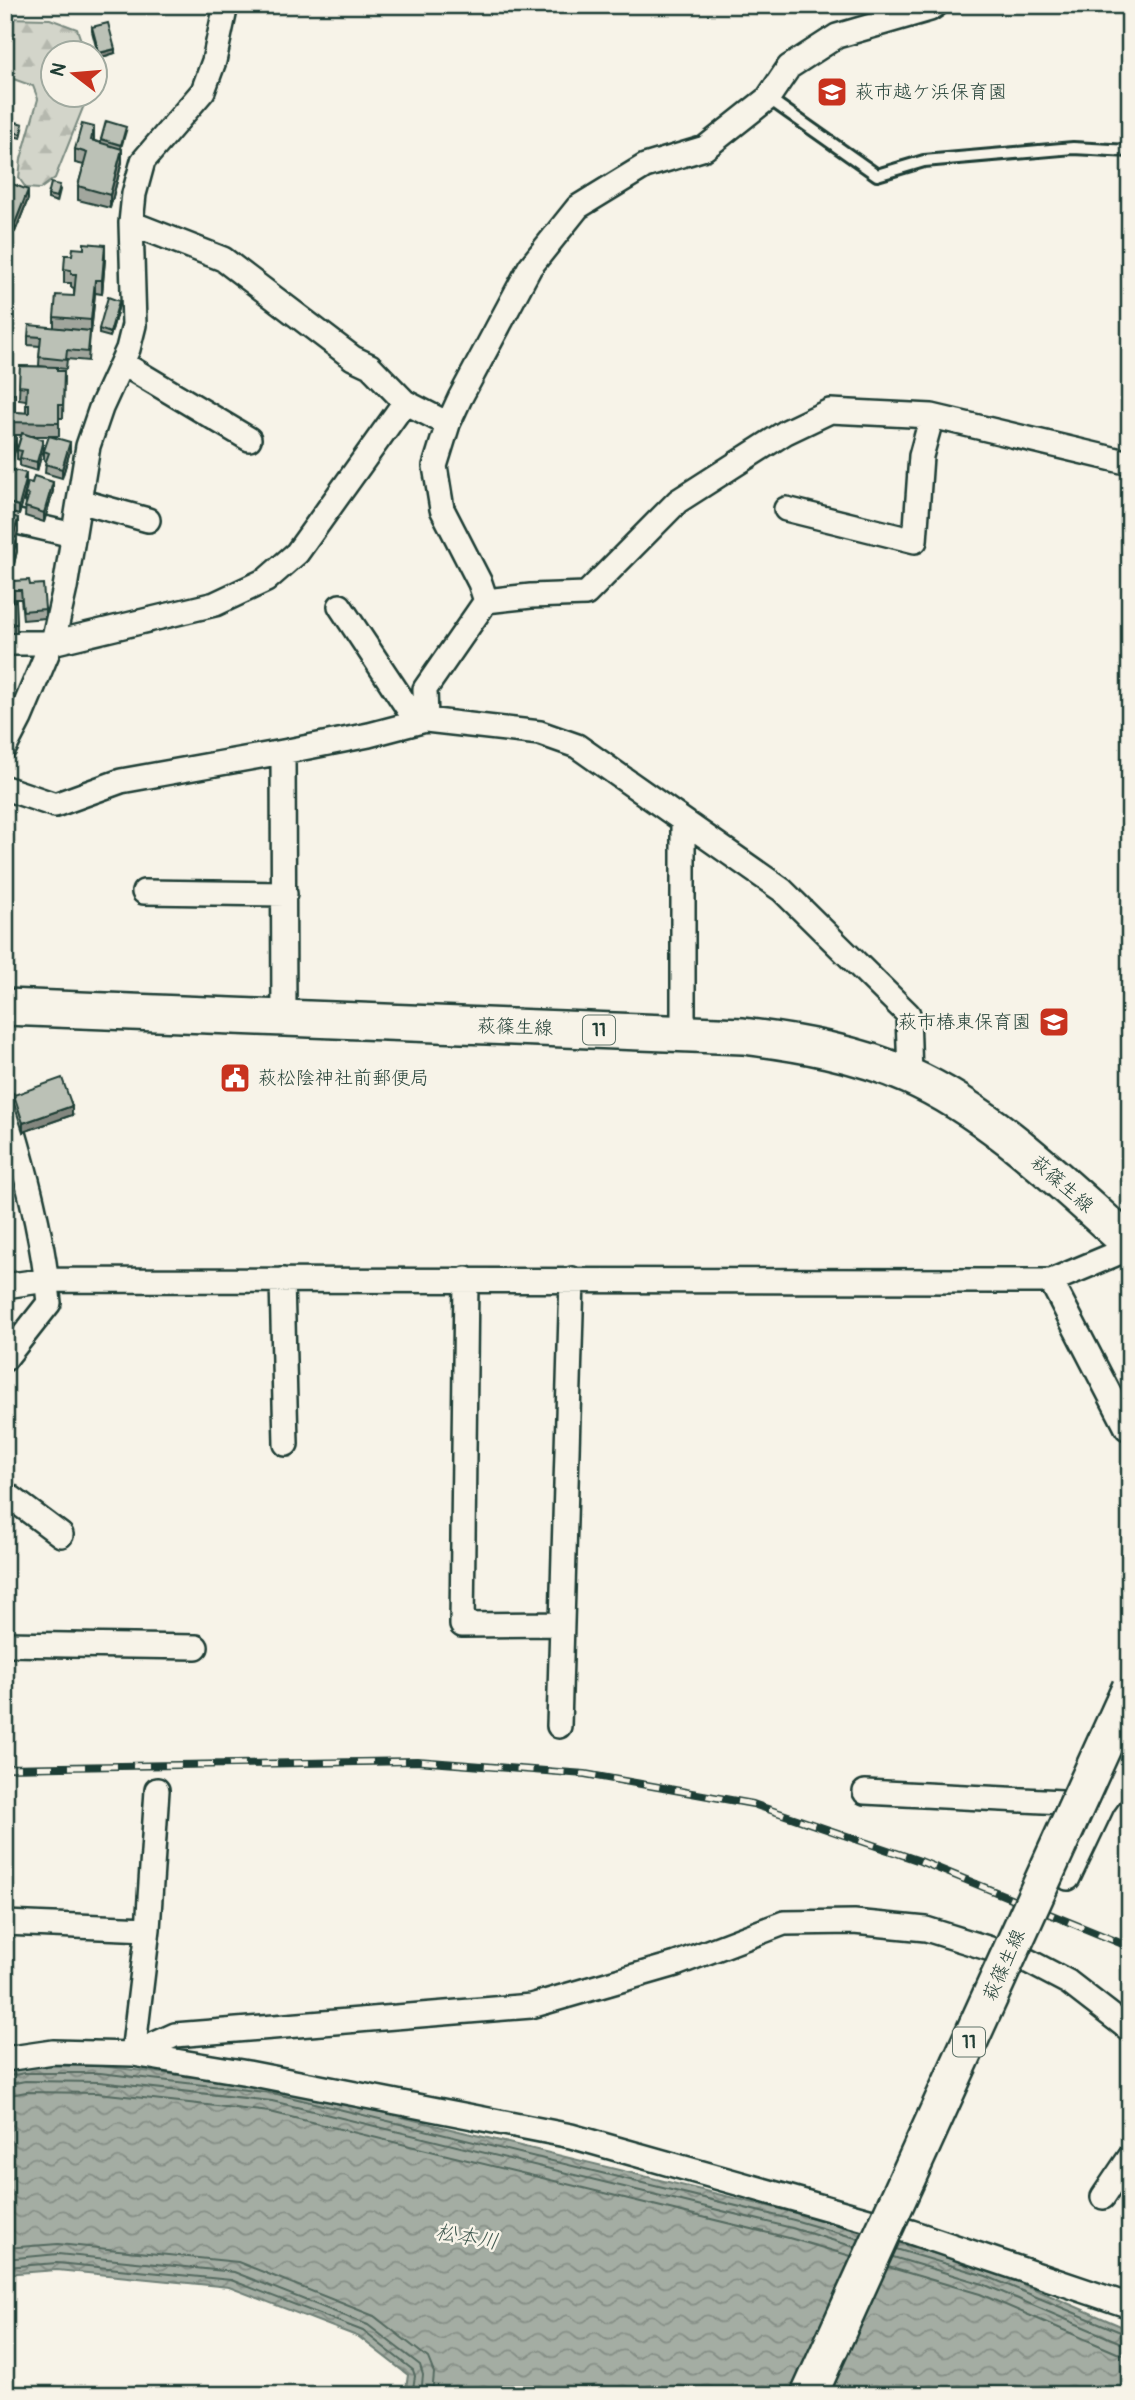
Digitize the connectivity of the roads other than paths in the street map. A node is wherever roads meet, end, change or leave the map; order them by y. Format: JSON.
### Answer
{"nodes":[{"id":1,"x":936,"y":5,"type":"edge"},
{"id":2,"x":225,"y":6,"type":"edge"},
{"id":3,"x":768,"y":98,"type":"junction"},
{"id":4,"x":1130,"y":151,"type":"edge"},
{"id":5,"x":131,"y":223,"type":"junction"},
{"id":6,"x":122,"y":363,"type":"junction"},
{"id":7,"x":405,"y":402,"type":"junction"},
{"id":8,"x":932,"y":416,"type":"junction"},
{"id":9,"x":439,"y":435,"type":"junction"},
{"id":10,"x":249,"y":439,"type":"dead end"},
{"id":11,"x":1130,"y":463,"type":"edge"},
{"id":12,"x":79,"y":501,"type":"junction"},
{"id":13,"x":786,"y":509,"type":"dead end"},
{"id":14,"x":5,"y":519,"type":"edge"},
{"id":15,"x":148,"y":520,"type":"dead end"},
{"id":16,"x":73,"y":535,"type":"junction"},
{"id":17,"x":486,"y":601,"type":"junction"},
{"id":18,"x":340,"y":606,"type":"dead end"},
{"id":19,"x":5,"y":643,"type":"edge"},
{"id":20,"x":52,"y":643,"type":"junction"},
{"id":21,"x":421,"y":721,"type":"junction"},
{"id":22,"x":5,"y":747,"type":"edge"},
{"id":23,"x":283,"y":752,"type":"junction"},
{"id":24,"x":5,"y":788,"type":"edge"},
{"id":25,"x":682,"y":821,"type":"junction"},
{"id":26,"x":144,"y":892,"type":"dead end"},
{"id":27,"x":285,"y":894,"type":"junction"},
{"id":28,"x":5,"y":1007,"type":"edge"},
{"id":29,"x":285,"y":1018,"type":"junction"},
{"id":30,"x":683,"y":1034,"type":"junction"},
{"id":31,"x":910,"y":1076,"type":"junction"},
{"id":32,"x":5,"y":1102,"type":"edge"},
{"id":33,"x":1130,"y":1246,"type":"edge"},
{"id":34,"x":466,"y":1279,"type":"junction"},
{"id":35,"x":572,"y":1279,"type":"junction"},
{"id":36,"x":47,"y":1280,"type":"junction"},
{"id":37,"x":282,"y":1280,"type":"junction"},
{"id":38,"x":1051,"y":1281,"type":"junction"},
{"id":39,"x":5,"y":1286,"type":"edge"},
{"id":40,"x":5,"y":1359,"type":"edge"},
{"id":41,"x":1127,"y":1428,"type":"dead end"},
{"id":42,"x":286,"y":1444,"type":"dead end"},
{"id":43,"x":5,"y":1493,"type":"edge"},
{"id":44,"x":61,"y":1535,"type":"dead end"},
{"id":45,"x":562,"y":1624,"type":"junction"},
{"id":46,"x":5,"y":1644,"type":"edge"},
{"id":47,"x":196,"y":1647,"type":"dead end"},
{"id":48,"x":1130,"y":1688,"type":"edge"},
{"id":49,"x":559,"y":1726,"type":"dead end"},
{"id":50,"x":1130,"y":1755,"type":"edge"},
{"id":51,"x":157,"y":1790,"type":"dead end"},
{"id":52,"x":865,"y":1792,"type":"dead end"},
{"id":53,"x":1116,"y":1792,"type":"edge"},
{"id":54,"x":1068,"y":1878,"type":"dead end"},
{"id":55,"x":5,"y":1923,"type":"edge"},
{"id":56,"x":148,"y":1930,"type":"junction"},
{"id":57,"x":1130,"y":2030,"type":"edge"},
{"id":58,"x":132,"y":2054,"type":"junction"},
{"id":59,"x":5,"y":2059,"type":"edge"},
{"id":60,"x":1130,"y":2157,"type":"edge"},
{"id":61,"x":1102,"y":2197,"type":"dead end"},
{"id":62,"x":1130,"y":2306,"type":"edge"},
{"id":63,"x":809,"y":2395,"type":"edge"}],
"edges":[{"from":1,"to":3,"type":"street"},
{"from":2,"to":5,"type":"street"},
{"from":3,"to":4,"type":"lane"},
{"from":3,"to":9,"type":"street"},
{"from":5,"to":6,"type":"street"},
{"from":5,"to":7,"type":"street"},
{"from":6,"to":10,"type":"street"},
{"from":6,"to":12,"type":"street"},
{"from":7,"to":9,"type":"street"},
{"from":7,"to":20,"type":"street"},
{"from":8,"to":11,"type":"street"},
{"from":8,"to":13,"type":"street"},
{"from":8,"to":17,"type":"street"},
{"from":9,"to":17,"type":"street"},
{"from":12,"to":15,"type":"street"},
{"from":12,"to":16,"type":"street"},
{"from":14,"to":16,"type":"street"},
{"from":16,"to":20,"type":"street"},
{"from":17,"to":21,"type":"street"},
{"from":18,"to":21,"type":"street"},
{"from":19,"to":20,"type":"street"},
{"from":20,"to":22,"type":"street"},
{"from":21,"to":23,"type":"street"},
{"from":21,"to":25,"type":"street"},
{"from":23,"to":24,"type":"street"},
{"from":23,"to":27,"type":"street"},
{"from":25,"to":30,"type":"street"},
{"from":25,"to":31,"type":"street"},
{"from":26,"to":27,"type":"street"},
{"from":27,"to":29,"type":"street"},
{"from":28,"to":29,"type":"main road","name":"萩篠生線","number":"11"},
{"from":29,"to":30,"type":"main road","name":"萩篠生線","number":"11"},
{"from":30,"to":31,"type":"main road","name":"萩篠生線","number":"11"},
{"from":31,"to":33,"type":"main road","name":"萩篠生線","number":"11"},
{"from":32,"to":36,"type":"street"},
{"from":33,"to":38,"type":"street"},
{"from":34,"to":35,"type":"street"},
{"from":34,"to":37,"type":"street"},
{"from":34,"to":45,"type":"street"},
{"from":35,"to":38,"type":"street"},
{"from":35,"to":45,"type":"street"},
{"from":36,"to":37,"type":"street"},
{"from":36,"to":39,"type":"street"},
{"from":36,"to":40,"type":"street"},
{"from":37,"to":42,"type":"street"},
{"from":38,"to":41,"type":"street"},
{"from":43,"to":44,"type":"street"},
{"from":45,"to":49,"type":"street"},
{"from":46,"to":47,"type":"street"},
{"from":48,"to":63,"type":"main road","name":"萩篠生線","number":"11","bridge":true},
{"from":50,"to":53,"type":"street"},
{"from":51,"to":56,"type":"street"},
{"from":52,"to":53,"type":"street"},
{"from":53,"to":54,"type":"street"},
{"from":55,"to":56,"type":"street"},
{"from":56,"to":58,"type":"street"},
{"from":57,"to":58,"type":"street"},
{"from":58,"to":59,"type":"street"},
{"from":58,"to":62,"type":"street"},
{"from":60,"to":61,"type":"street"}]}
